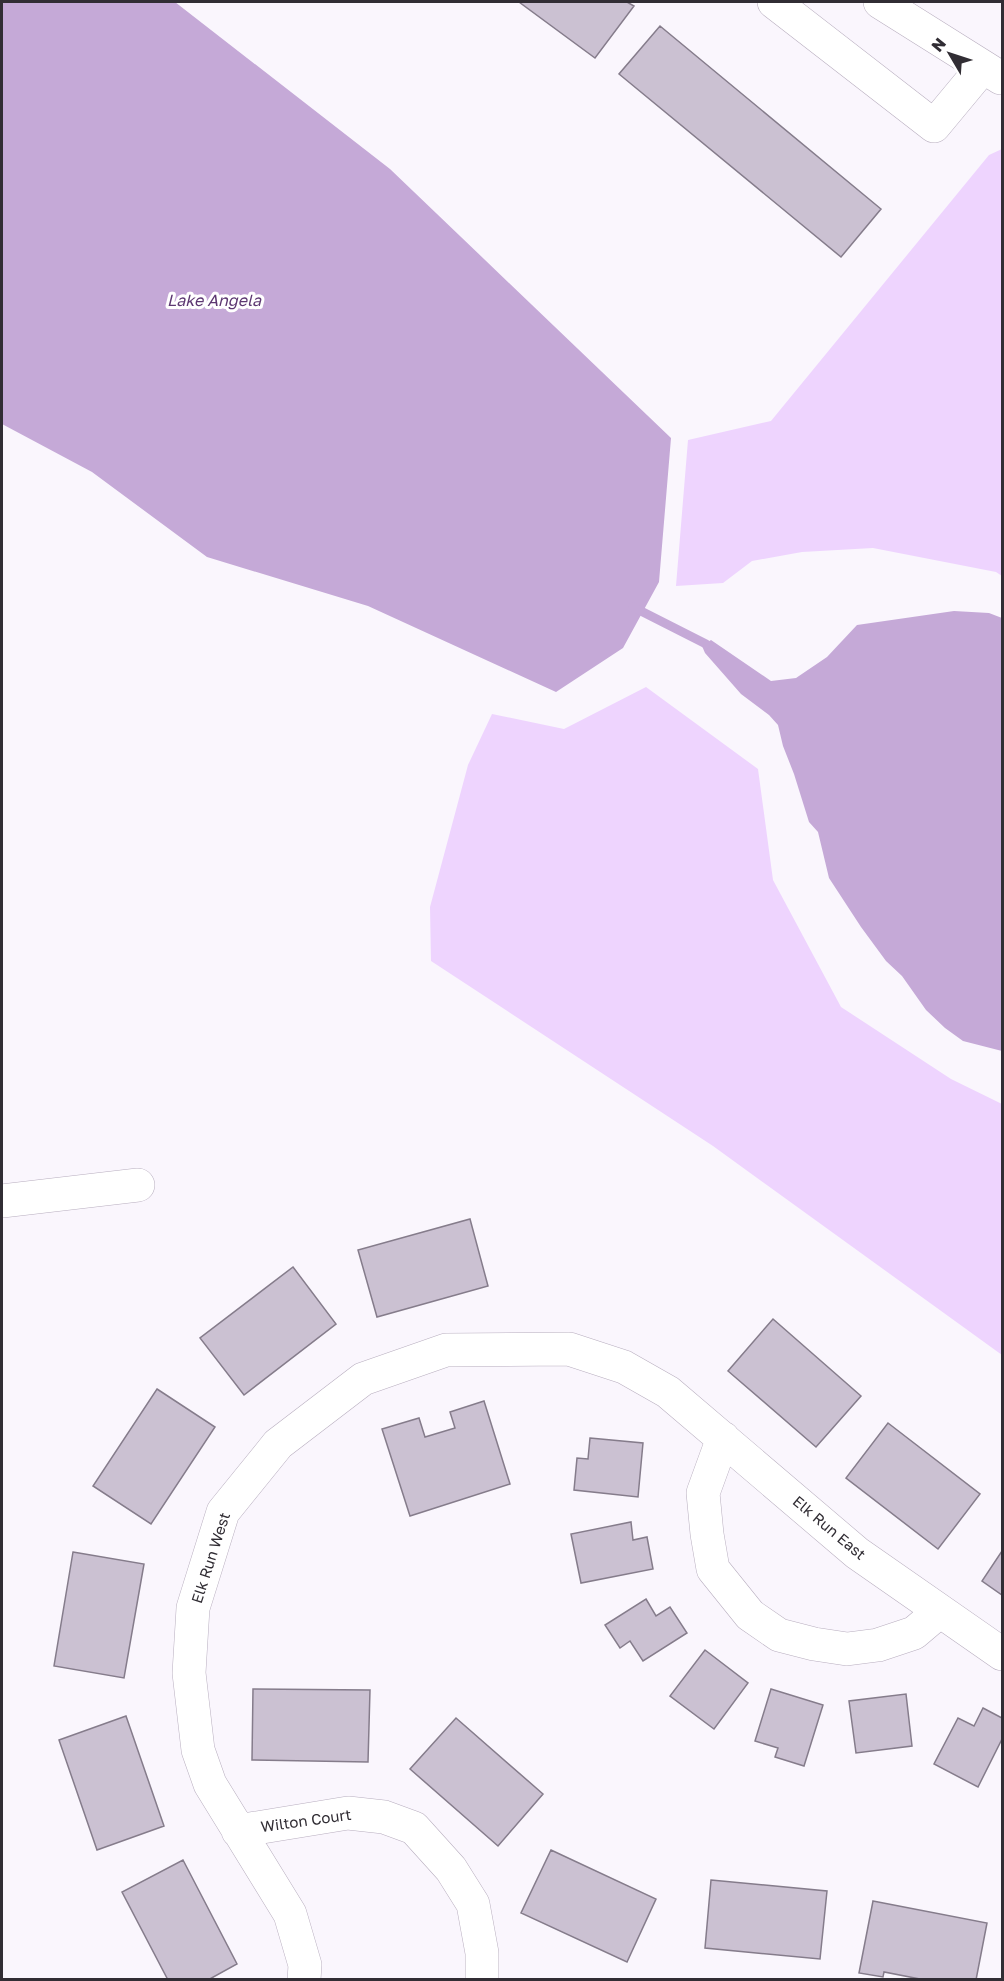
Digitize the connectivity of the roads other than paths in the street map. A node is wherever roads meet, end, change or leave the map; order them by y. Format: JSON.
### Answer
{"nodes":[{"id":1,"x":774,"y":2,"type":"edge"},
{"id":2,"x":880,"y":2,"type":"edge"},
{"id":3,"x":993,"y":73,"type":"edge"},
{"id":4,"x":138,"y":1185,"type":"dead end"},
{"id":5,"x":2,"y":1201,"type":"edge"},
{"id":6,"x":569,"y":1349,"type":"joint"},
{"id":7,"x":723,"y":1438,"type":"junction"},
{"id":8,"x":940,"y":1611,"type":"junction"},
{"id":9,"x":1002,"y":1654,"type":"edge"},
{"id":10,"x":238,"y":1831,"type":"junction"},
{"id":11,"x":304,"y":1980,"type":"edge"},
{"id":12,"x":482,"y":1980,"type":"edge"}],
"edges":[{"from":1,"to":3,"type":"street"},
{"from":2,"to":3,"type":"street"},
{"from":4,"to":5,"type":"street"},
{"from":6,"to":7,"type":"street","name":"Elk Run East"},
{"from":6,"to":10,"type":"street","name":"Elk Run West"},
{"from":7,"to":8,"type":"street","name":"Elk Run East"},
{"from":7,"to":8,"type":"street"},
{"from":8,"to":9,"type":"street","name":"Elk Run East"},
{"from":10,"to":11,"type":"street","name":"Elk Run West"},
{"from":10,"to":12,"type":"street","name":"Wilton Court"}]}
